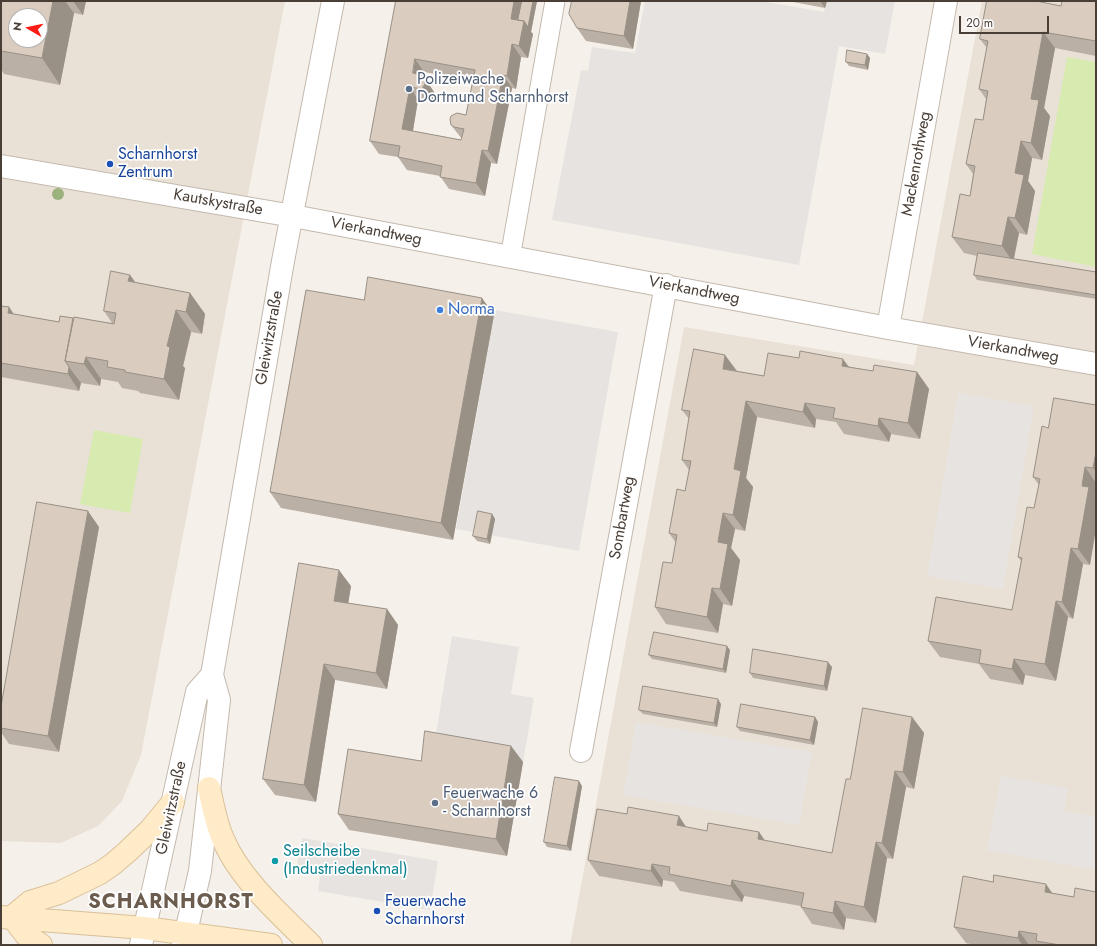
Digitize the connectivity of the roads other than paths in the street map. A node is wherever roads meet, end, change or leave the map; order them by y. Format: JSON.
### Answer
{"nodes":[{"id":1,"x":333,"y":1,"type":"edge"},
{"id":2,"x":555,"y":1,"type":"edge"},
{"id":3,"x":946,"y":1,"type":"edge"},
{"id":4,"x":1,"y":166,"type":"edge"},
{"id":5,"x":293,"y":216,"type":"junction"},
{"id":6,"x":510,"y":258,"type":"junction"},
{"id":7,"x":666,"y":285,"type":"junction"},
{"id":8,"x":888,"y":328,"type":"junction"},
{"id":9,"x":1096,"y":364,"type":"edge"},
{"id":10,"x":212,"y":675,"type":"junction"},
{"id":11,"x":581,"y":751,"type":"dead end"},
{"id":12,"x":209,"y":788,"type":"junction"},
{"id":13,"x":173,"y":802,"type":"junction"},
{"id":14,"x":6,"y":917,"type":"edge"},
{"id":15,"x":143,"y":936,"type":"edge"},
{"id":16,"x":184,"y":939,"type":"edge"},
{"id":17,"x":41,"y":945,"type":"edge"},
{"id":18,"x":271,"y":945,"type":"edge"},
{"id":19,"x":311,"y":945,"type":"edge"}],
"edges":[{"from":1,"to":5,"type":"street","name":"Gleiwitzstraße"},
{"from":2,"to":6,"type":"street"},
{"from":3,"to":8,"type":"street","name":"Mackenrothweg"},
{"from":4,"to":5,"type":"street","name":"Kautskystraße"},
{"from":5,"to":6,"type":"street","name":"Vierkandtweg"},
{"from":5,"to":10,"type":"street","name":"Gleiwitzstraße"},
{"from":6,"to":7,"type":"street","name":"Vierkandtweg"},
{"from":7,"to":8,"type":"street","name":"Vierkandtweg"},
{"from":7,"to":11,"type":"street","name":"Sombartweg"},
{"from":8,"to":9,"type":"street","name":"Vierkandtweg"},
{"from":10,"to":12,"type":"street","name":"Gleiwitzstraße"},
{"from":10,"to":13,"type":"street","name":"Gleiwitzstraße"},
{"from":12,"to":16,"type":"street","name":"Gleiwitzstraße"},
{"from":12,"to":19,"type":"main road"},
{"from":13,"to":14,"type":"main road"},
{"from":13,"to":15,"type":"street","name":"Gleiwitzstraße"},
{"from":14,"to":15,"type":"main road"},
{"from":14,"to":17,"type":"main road"},
{"from":15,"to":16,"type":"main road"},
{"from":16,"to":18,"type":"main road"}]}
